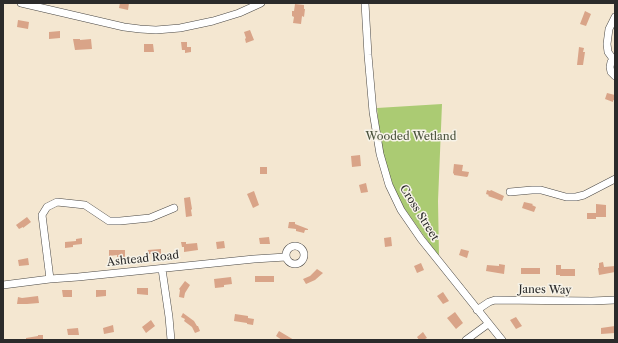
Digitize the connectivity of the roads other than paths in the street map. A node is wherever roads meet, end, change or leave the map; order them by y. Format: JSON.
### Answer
{"nodes":[{"id":1,"x":21,"y":3,"type":"edge"},
{"id":2,"x":261,"y":3,"type":"edge"},
{"id":3,"x":365,"y":3,"type":"edge"},
{"id":4,"x":615,"y":17,"type":"edge"},
{"id":5,"x":614,"y":58,"type":"edge"},
{"id":6,"x":615,"y":76,"type":"edge"},
{"id":7,"x":615,"y":179,"type":"edge"},
{"id":8,"x":510,"y":192,"type":"dead end"},
{"id":9,"x":174,"y":208,"type":"dead end"},
{"id":10,"x":286,"y":256,"type":"dead end"},
{"id":11,"x":162,"y":269,"type":"junction"},
{"id":12,"x":50,"y":279,"type":"junction"},
{"id":13,"x":3,"y":285,"type":"edge"},
{"id":14,"x":615,"y":300,"type":"edge"},
{"id":15,"x":477,"y":310,"type":"junction"},
{"id":16,"x":488,"y":324,"type":"junction"},
{"id":17,"x":171,"y":340,"type":"edge"},
{"id":18,"x":466,"y":340,"type":"edge"},
{"id":19,"x":502,"y":340,"type":"edge"}],
"edges":[{"from":1,"to":2,"type":"street"},
{"from":3,"to":15,"type":"street","name":"Cross Street"},
{"from":4,"to":5,"type":"street"},
{"from":5,"to":6,"type":"street"},
{"from":7,"to":8,"type":"street"},
{"from":9,"to":12,"type":"street"},
{"from":10,"to":11,"type":"street","name":"Ashtead Road"},
{"from":11,"to":12,"type":"street","name":"Ashtead Road"},
{"from":11,"to":17,"type":"street"},
{"from":12,"to":13,"type":"street","name":"Ashtead Road"},
{"from":14,"to":15,"type":"street","name":"Janes Way"},
{"from":15,"to":16,"type":"street","name":"Cross Street"},
{"from":16,"to":18,"type":"street"},
{"from":16,"to":19,"type":"street","name":"Cross Street"}]}
